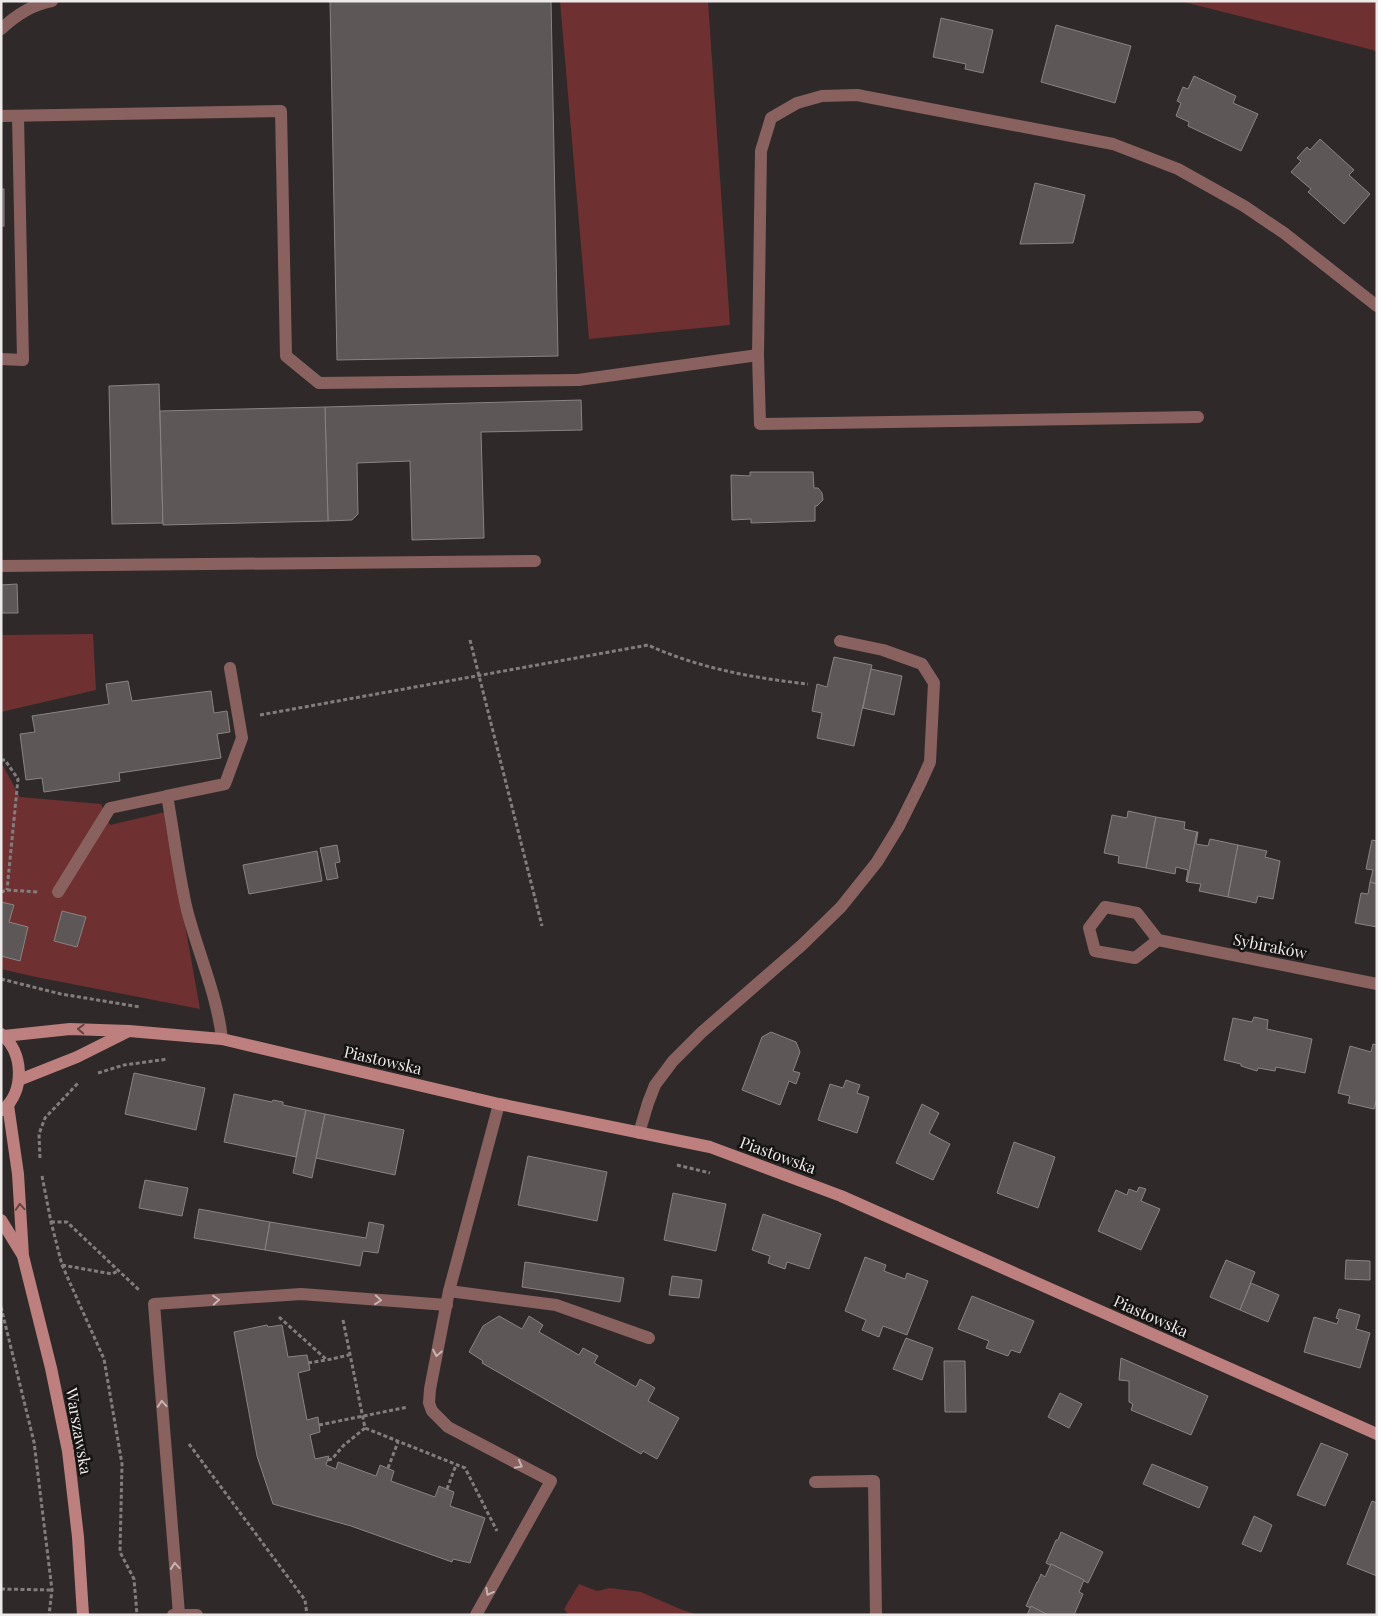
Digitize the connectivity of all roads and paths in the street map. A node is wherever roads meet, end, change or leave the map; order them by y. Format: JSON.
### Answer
{"nodes":[{"id":1,"x":52,"y":1,"type":"edge"},
{"id":2,"x":1,"y":29,"type":"edge"},
{"id":3,"x":1,"y":116,"type":"edge"},
{"id":4,"x":18,"y":116,"type":"junction"},
{"id":5,"x":1377,"y":306,"type":"edge"},
{"id":6,"x":758,"y":355,"type":"junction"},
{"id":7,"x":1,"y":359,"type":"edge"},
{"id":8,"x":1198,"y":417,"type":"dead end"},
{"id":9,"x":535,"y":561,"type":"dead end"},
{"id":10,"x":1,"y":566,"type":"edge"},
{"id":11,"x":470,"y":640,"type":"dead end"},
{"id":12,"x":840,"y":641,"type":"dead end"},
{"id":13,"x":230,"y":668,"type":"dead end"},
{"id":14,"x":478,"y":676,"type":"junction"},
{"id":15,"x":808,"y":684,"type":"dead end"},
{"id":16,"x":239,"y":718,"type":"junction"},
{"id":17,"x":1,"y":760,"type":"edge"},
{"id":18,"x":167,"y":796,"type":"junction"},
{"id":19,"x":7,"y":890,"type":"junction"},
{"id":20,"x":1,"y":892,"type":"edge"},
{"id":21,"x":58,"y":892,"type":"joint"},
{"id":22,"x":542,"y":926,"type":"dead end"},
{"id":23,"x":1158,"y":940,"type":"junction"},
{"id":24,"x":1,"y":979,"type":"edge"},
{"id":25,"x":1377,"y":984,"type":"edge"},
{"id":26,"x":61,"y":994,"type":"dead end"},
{"id":27,"x":129,"y":1031,"type":"junction"},
{"id":28,"x":3,"y":1035,"type":"edge"},
{"id":29,"x":222,"y":1040,"type":"junction"},
{"id":30,"x":175,"y":1058,"type":"dead end"},
{"id":31,"x":91,"y":1076,"type":"dead end"},
{"id":32,"x":82,"y":1079,"type":"dead end"},
{"id":33,"x":19,"y":1080,"type":"junction"},
{"id":34,"x":499,"y":1104,"type":"junction"},
{"id":35,"x":5,"y":1108,"type":"edge"},
{"id":36,"x":640,"y":1133,"type":"junction"},
{"id":37,"x":41,"y":1162,"type":"dead end"},
{"id":38,"x":676,"y":1165,"type":"dead end"},
{"id":39,"x":42,"y":1172,"type":"dead end"},
{"id":40,"x":714,"y":1174,"type":"dead end"},
{"id":41,"x":1,"y":1220,"type":"edge"},
{"id":42,"x":51,"y":1222,"type":"junction"},
{"id":43,"x":23,"y":1256,"type":"junction"},
{"id":44,"x":62,"y":1265,"type":"junction"},
{"id":45,"x":118,"y":1271,"type":"junction"},
{"id":46,"x":449,"y":1291,"type":"junction"},
{"id":47,"x":267,"y":1296,"type":"junction"},
{"id":48,"x":339,"y":1296,"type":"junction"},
{"id":49,"x":154,"y":1304,"type":"junction"},
{"id":50,"x":447,"y":1305,"type":"junction"},
{"id":51,"x":1,"y":1307,"type":"edge"},
{"id":52,"x":649,"y":1338,"type":"dead end"},
{"id":53,"x":350,"y":1355,"type":"junction"},
{"id":54,"x":327,"y":1360,"type":"junction"},
{"id":55,"x":308,"y":1363,"type":"dead end"},
{"id":56,"x":429,"y":1403,"type":"junction"},
{"id":57,"x":362,"y":1416,"type":"junction"},
{"id":58,"x":319,"y":1425,"type":"dead end"},
{"id":59,"x":365,"y":1428,"type":"junction"},
{"id":60,"x":1377,"y":1434,"type":"edge"},
{"id":61,"x":186,"y":1440,"type":"dead end"},
{"id":62,"x":398,"y":1442,"type":"junction"},
{"id":63,"x":328,"y":1460,"type":"dead end"},
{"id":64,"x":456,"y":1465,"type":"junction"},
{"id":65,"x":388,"y":1468,"type":"dead end"},
{"id":66,"x":815,"y":1482,"type":"dead end"},
{"id":67,"x":447,"y":1489,"type":"dead end"},
{"id":68,"x":512,"y":1551,"type":"junction"},
{"id":69,"x":1,"y":1589,"type":"edge"},
{"id":70,"x":52,"y":1590,"type":"junction"},
{"id":71,"x":179,"y":1614,"type":"edge"},
{"id":72,"x":49,"y":1615,"type":"edge"},
{"id":73,"x":83,"y":1615,"type":"edge"},
{"id":74,"x":137,"y":1615,"type":"edge"},
{"id":75,"x":173,"y":1615,"type":"edge"},
{"id":76,"x":197,"y":1615,"type":"edge"},
{"id":77,"x":307,"y":1615,"type":"edge"},
{"id":78,"x":476,"y":1615,"type":"edge"},
{"id":79,"x":876,"y":1615,"type":"edge"}],
"edges":[{"from":1,"to":2,"type":"street"},
{"from":3,"to":4,"type":"street"},
{"from":4,"to":6,"type":"street"},
{"from":4,"to":7,"type":"street"},
{"from":5,"to":6,"type":"street"},
{"from":6,"to":8,"type":"street"},
{"from":9,"to":10,"type":"street"},
{"from":11,"to":14,"type":"path"},
{"from":12,"to":36,"type":"street"},
{"from":13,"to":16,"type":"street"},
{"from":14,"to":15,"type":"path"},
{"from":14,"to":16,"type":"path"},
{"from":14,"to":22,"type":"path"},
{"from":16,"to":18,"type":"street"},
{"from":17,"to":19,"type":"path"},
{"from":18,"to":21,"type":"street"},
{"from":18,"to":29,"type":"street"},
{"from":19,"to":20,"type":"path"},
{"from":19,"to":21,"type":"path"},
{"from":23,"to":23,"type":"street"},
{"from":23,"to":25,"type":"street","name":"Sybiraków"},
{"from":24,"to":26,"type":"path"},
{"from":27,"to":28,"type":"street","name":"Piastowska","one_way":true},
{"from":27,"to":29,"type":"street","name":"Piastowska"},
{"from":27,"to":33,"type":"street"},
{"from":28,"to":33,"type":"street"},
{"from":29,"to":34,"type":"street","name":"Piastowska"},
{"from":30,"to":31,"type":"path"},
{"from":32,"to":37,"type":"path"},
{"from":33,"to":35,"type":"street"},
{"from":34,"to":36,"type":"street","name":"Piastowska"},
{"from":34,"to":46,"type":"street"},
{"from":43,"to":35,"type":"street","name":"Warszawska","one_way":true},
{"from":36,"to":60,"type":"street","name":"Piastowska"},
{"from":38,"to":40,"type":"path"},
{"from":39,"to":42,"type":"path"},
{"from":41,"to":43,"type":"street","name":"Warszawska"},
{"from":42,"to":44,"type":"path"},
{"from":42,"to":45,"type":"path"},
{"from":43,"to":73,"type":"street","name":"Warszawska"},
{"from":44,"to":45,"type":"path"},
{"from":44,"to":74,"type":"path"},
{"from":45,"to":49,"type":"path"},
{"from":46,"to":50,"type":"street"},
{"from":46,"to":52,"type":"street"},
{"from":47,"to":48,"type":"street"},
{"from":49,"to":47,"type":"street","one_way":true},
{"from":47,"to":54,"type":"path"},
{"from":48,"to":50,"type":"street","one_way":true},
{"from":48,"to":53,"type":"path"},
{"from":71,"to":49,"type":"street","one_way":true},
{"from":50,"to":56,"type":"street","one_way":true},
{"from":51,"to":70,"type":"path"},
{"from":53,"to":54,"type":"path"},
{"from":53,"to":57,"type":"path"},
{"from":54,"to":55,"type":"path"},
{"from":56,"to":57,"type":"path"},
{"from":56,"to":68,"type":"street","one_way":true},
{"from":57,"to":58,"type":"path"},
{"from":57,"to":59,"type":"path"},
{"from":59,"to":62,"type":"path"},
{"from":59,"to":63,"type":"path"},
{"from":61,"to":77,"type":"path"},
{"from":62,"to":64,"type":"path"},
{"from":62,"to":65,"type":"path"},
{"from":64,"to":67,"type":"path"},
{"from":64,"to":68,"type":"path"},
{"from":66,"to":79,"type":"street"},
{"from":68,"to":78,"type":"street","one_way":true},
{"from":69,"to":70,"type":"path"},
{"from":70,"to":72,"type":"path"},
{"from":71,"to":75,"type":"street"},
{"from":71,"to":76,"type":"street"}]}
